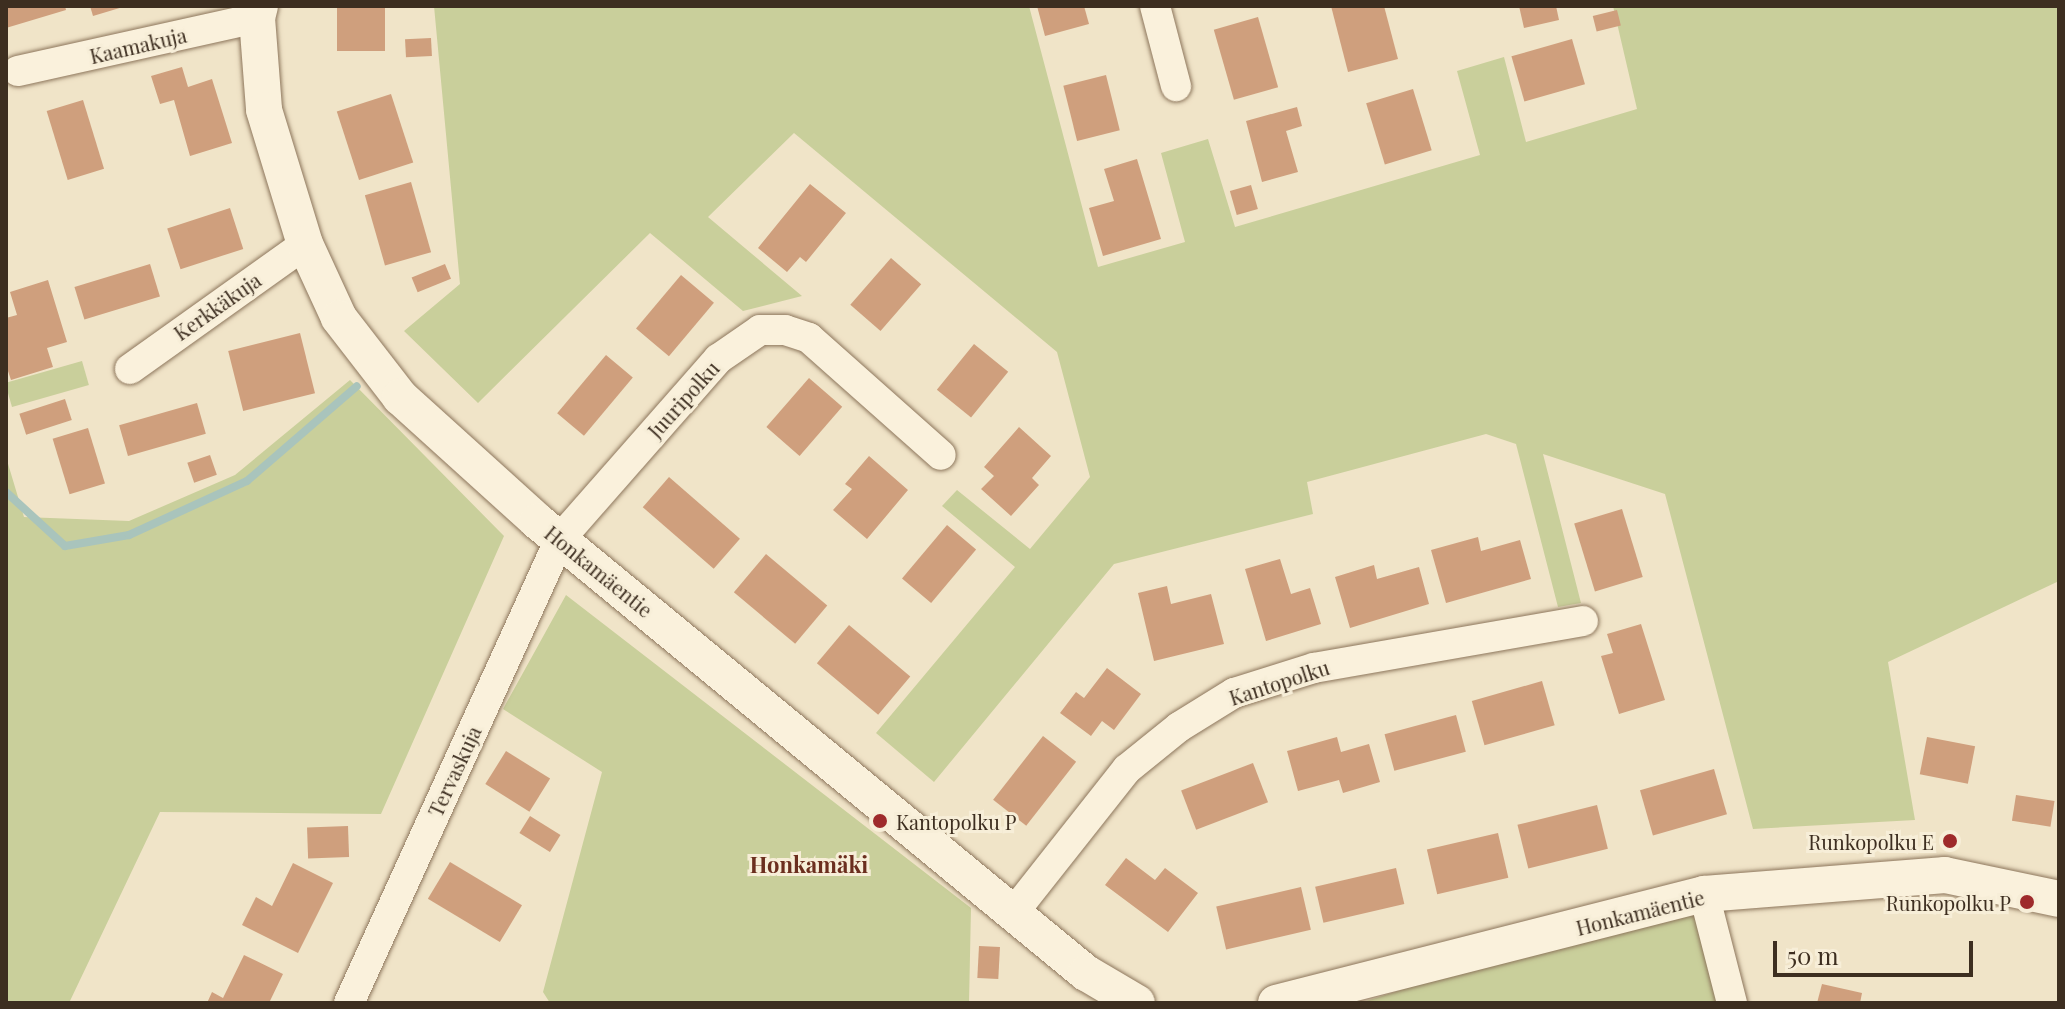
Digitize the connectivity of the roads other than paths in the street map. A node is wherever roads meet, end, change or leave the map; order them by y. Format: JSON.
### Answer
{"nodes":[{"id":1,"x":1155,"y":6,"type":"edge"},
{"id":2,"x":258,"y":12,"type":"edge"},
{"id":3,"x":18,"y":71,"type":"dead end"},
{"id":4,"x":1176,"y":86,"type":"dead end"},
{"id":5,"x":305,"y":244,"type":"junction"},
{"id":6,"x":130,"y":369,"type":"dead end"},
{"id":7,"x":941,"y":455,"type":"dead end"},
{"id":8,"x":560,"y":539,"type":"junction"},
{"id":9,"x":1583,"y":621,"type":"dead end"},
{"id":10,"x":1704,"y":894,"type":"junction"},
{"id":11,"x":2059,"y":899,"type":"edge"},
{"id":12,"x":1014,"y":912,"type":"junction"},
{"id":13,"x":349,"y":1003,"type":"edge"},
{"id":14,"x":1137,"y":1003,"type":"edge"},
{"id":15,"x":1276,"y":1003,"type":"edge"},
{"id":16,"x":1732,"y":1003,"type":"edge"}],
"edges":[{"from":1,"to":4,"type":"street"},
{"from":2,"to":3,"type":"street","name":"Kaamakuja"},
{"from":2,"to":5,"type":"street","name":"Honkamäentie"},
{"from":5,"to":6,"type":"street","name":"Kerkkäkuja"},
{"from":5,"to":8,"type":"street","name":"Honkamäentie"},
{"from":7,"to":8,"type":"street","name":"Juuripolku"},
{"from":8,"to":12,"type":"street","name":"Honkamäentie"},
{"from":8,"to":13,"type":"street","name":"Tervaskuja"},
{"from":9,"to":12,"type":"street","name":"Kantopolku"},
{"from":10,"to":11,"type":"street","name":"Honkamäentie"},
{"from":10,"to":15,"type":"street","name":"Honkamäentie"},
{"from":10,"to":16,"type":"street"},
{"from":12,"to":14,"type":"street","name":"Honkamäentie"}]}
